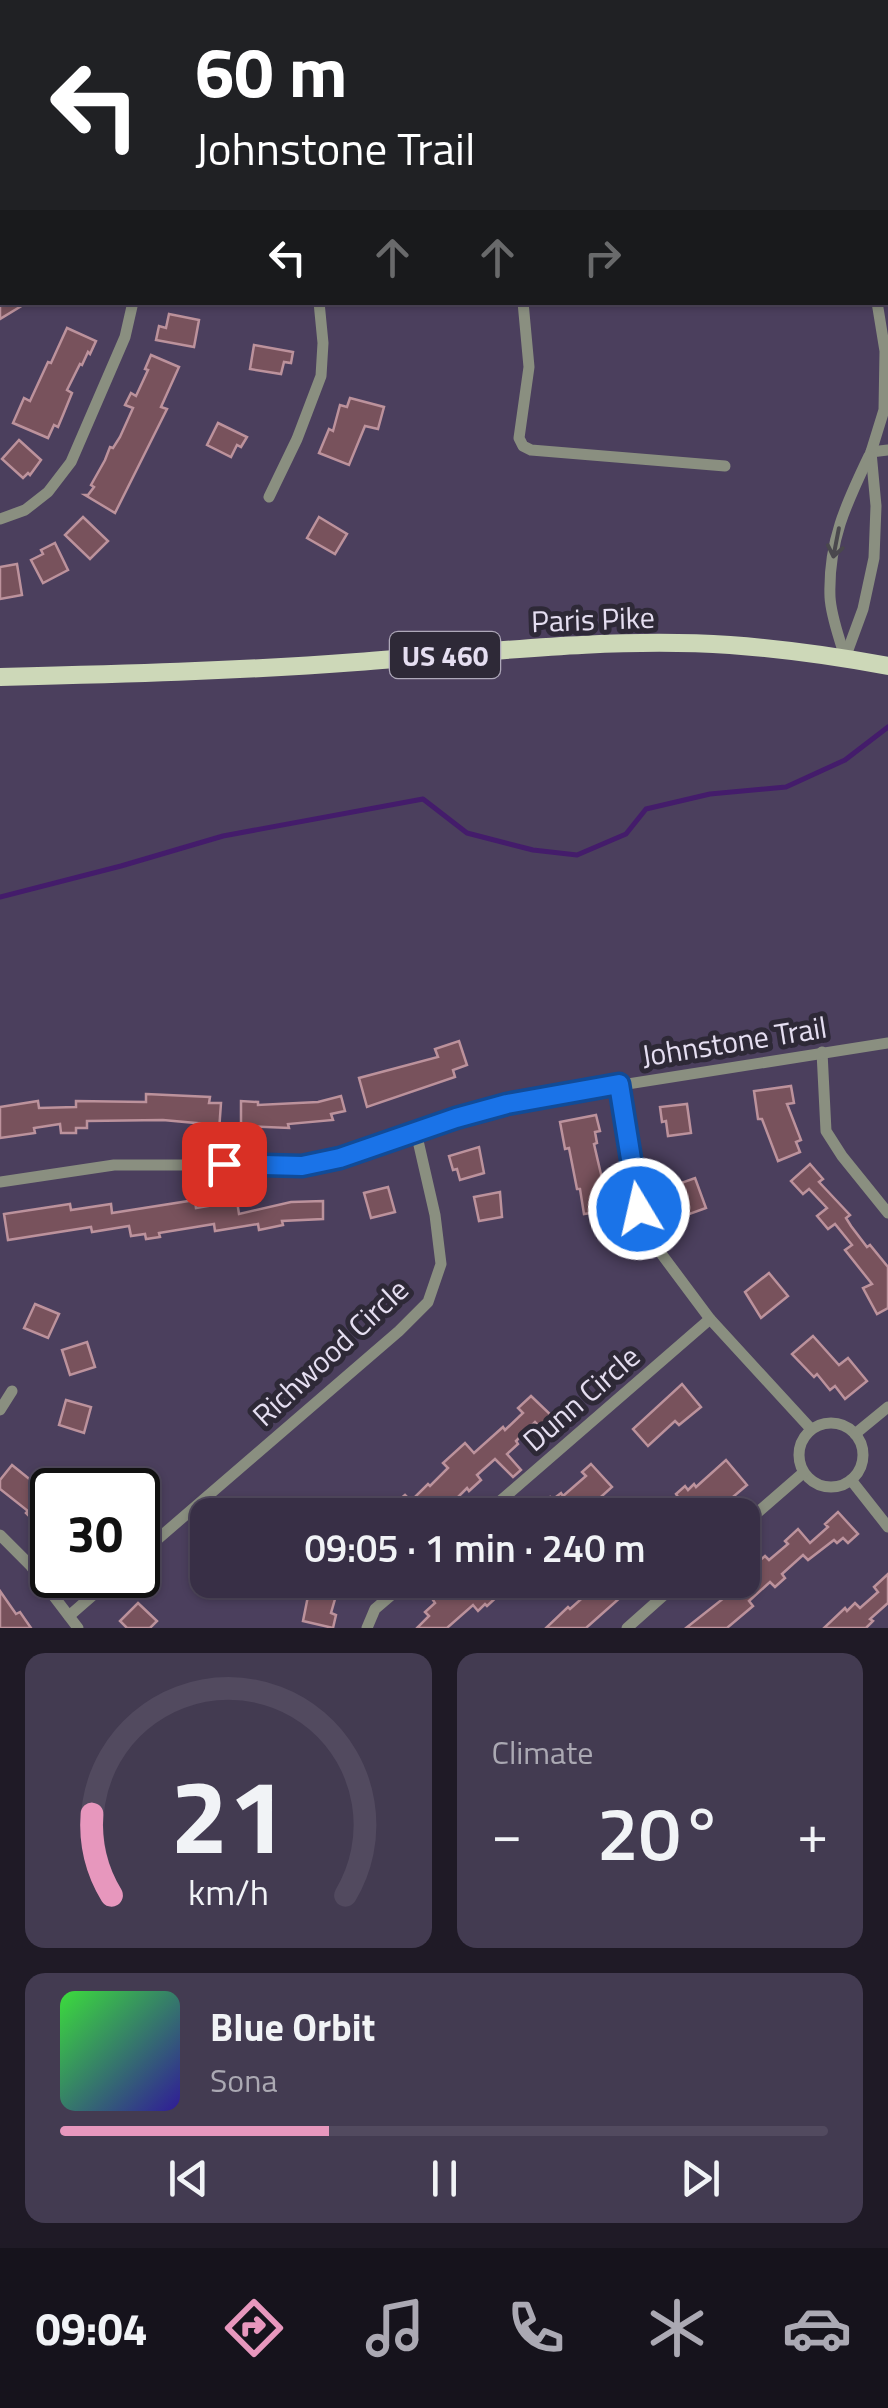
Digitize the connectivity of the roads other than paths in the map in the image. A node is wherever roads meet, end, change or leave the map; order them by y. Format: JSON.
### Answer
{"nodes":[{"id":1,"x":132,"y":305,"type":"edge"},
{"id":2,"x":319,"y":305,"type":"edge"},
{"id":3,"x":523,"y":305,"type":"edge"},
{"id":4,"x":877,"y":305,"type":"edge"},
{"id":5,"x":888,"y":450,"type":"edge"},
{"id":6,"x":871,"y":452,"type":"junction"},
{"id":7,"x":725,"y":466,"type":"dead end"},
{"id":8,"x":269,"y":497,"type":"dead end"},
{"id":9,"x":0,"y":519,"type":"edge"},
{"id":10,"x":845,"y":658,"type":"junction"},
{"id":11,"x":888,"y":666,"type":"edge"},
{"id":12,"x":0,"y":677,"type":"edge"},
{"id":13,"x":888,"y":1042,"type":"edge"},
{"id":14,"x":822,"y":1052,"type":"junction"},
{"id":15,"x":619,"y":1084,"type":"junction"},
{"id":16,"x":416,"y":1132,"type":"junction"},
{"id":17,"x":0,"y":1182,"type":"edge"},
{"id":18,"x":888,"y":1213,"type":"edge"},
{"id":19,"x":710,"y":1319,"type":"junction"},
{"id":20,"x":12,"y":1390,"type":"dead end"},
{"id":21,"x":888,"y":1407,"type":"edge"},
{"id":22,"x":0,"y":1410,"type":"edge"},
{"id":23,"x":811,"y":1429,"type":"junction"},
{"id":24,"x":855,"y":1434,"type":"junction"},
{"id":25,"x":803,"y":1473,"type":"junction"},
{"id":26,"x":852,"y":1480,"type":"junction"},
{"id":27,"x":504,"y":1498,"type":"edge"},
{"id":28,"x":760,"y":1510,"type":"edge"},
{"id":29,"x":888,"y":1527,"type":"edge"},
{"id":30,"x":0,"y":1535,"type":"edge"},
{"id":31,"x":160,"y":1537,"type":"edge"},
{"id":32,"x":90,"y":1598,"type":"edge"},
{"id":33,"x":388,"y":1598,"type":"edge"},
{"id":34,"x":661,"y":1598,"type":"edge"},
{"id":35,"x":69,"y":1616,"type":"junction"},
{"id":36,"x":78,"y":1628,"type":"edge"},
{"id":37,"x":368,"y":1628,"type":"edge"},
{"id":38,"x":627,"y":1628,"type":"edge"}],
"edges":[{"from":1,"to":9,"type":"street"},
{"from":2,"to":8,"type":"street"},
{"from":3,"to":7,"type":"street"},
{"from":4,"to":6,"type":"street"},
{"from":5,"to":6,"type":"street"},
{"from":6,"to":10,"type":"street"},
{"from":6,"to":10,"type":"street","one_way":true},
{"from":10,"to":11,"type":"main road","name":"Paris Pike","number":"US 460"},
{"from":10,"to":12,"type":"main road","name":"Paris Pike","number":"US 460"},
{"from":13,"to":14,"type":"street","name":"Johnstone Trail"},
{"from":14,"to":15,"type":"street","name":"Johnstone Trail"},
{"from":14,"to":18,"type":"street"},
{"from":15,"to":16,"type":"street","name":"Johnstone Trail"},
{"from":15,"to":19,"type":"street"},
{"from":16,"to":17,"type":"street","name":"Johnstone Trail"},
{"from":16,"to":31,"type":"street","name":"Richwood Circle"},
{"from":19,"to":23,"type":"street"},
{"from":19,"to":27,"type":"street","name":"Dunn Circle"},
{"from":20,"to":22,"type":"street"},
{"from":21,"to":24,"type":"street"},
{"from":23,"to":24,"type":"street"},
{"from":23,"to":25,"type":"street"},
{"from":24,"to":26,"type":"street"},
{"from":25,"to":26,"type":"street"},
{"from":25,"to":28,"type":"street"},
{"from":26,"to":29,"type":"street"},
{"from":30,"to":35,"type":"street"},
{"from":32,"to":35,"type":"street"},
{"from":33,"to":37,"type":"street"},
{"from":34,"to":38,"type":"street"},
{"from":35,"to":36,"type":"street"}]}
